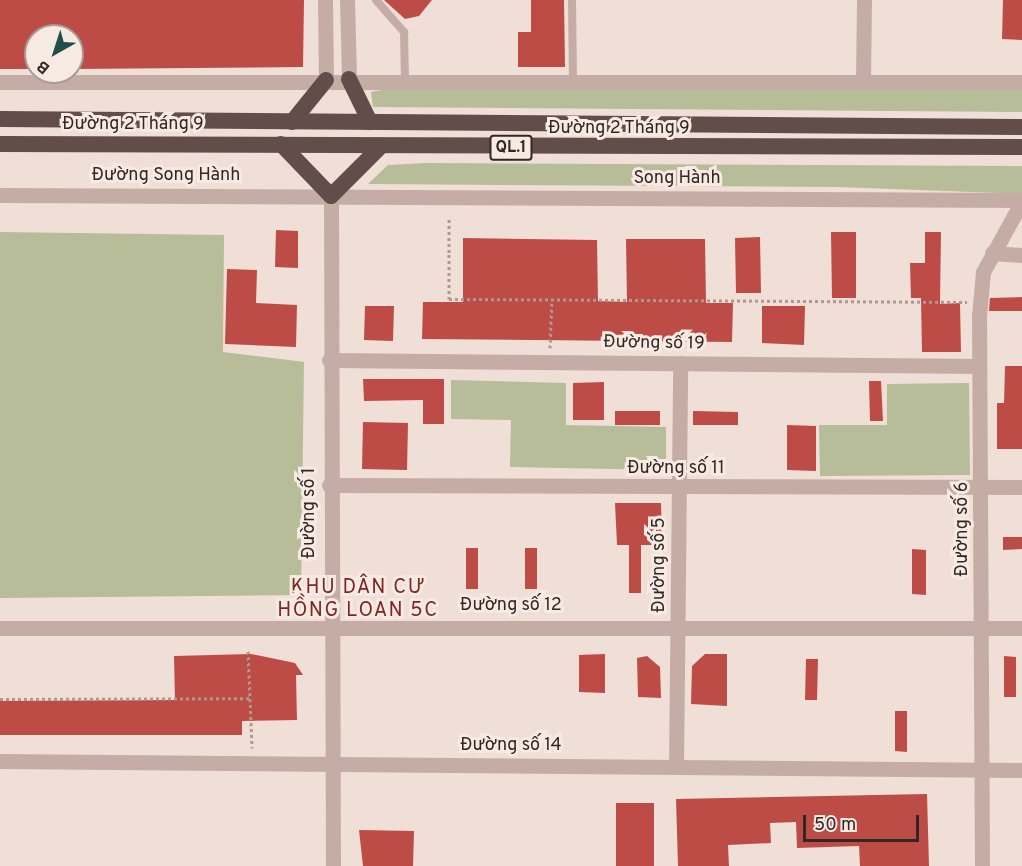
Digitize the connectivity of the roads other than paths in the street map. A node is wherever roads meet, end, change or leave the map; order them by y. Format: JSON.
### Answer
{"nodes":[{"id":1,"x":325,"y":0,"type":"edge"},
{"id":2,"x":348,"y":0,"type":"edge"},
{"id":3,"x":376,"y":0,"type":"edge"},
{"id":4,"x":572,"y":0,"type":"edge"},
{"id":5,"x":864,"y":0,"type":"edge"},
{"id":6,"x":349,"y":79,"type":"junction"},
{"id":7,"x":326,"y":80,"type":"junction"},
{"id":8,"x":405,"y":80,"type":"junction"},
{"id":9,"x":573,"y":81,"type":"junction"},
{"id":10,"x":0,"y":82,"type":"edge"},
{"id":11,"x":863,"y":82,"type":"junction"},
{"id":12,"x":1022,"y":82,"type":"edge"},
{"id":13,"x":0,"y":119,"type":"edge"},
{"id":14,"x":292,"y":122,"type":"junction"},
{"id":15,"x":370,"y":122,"type":"junction"},
{"id":16,"x":1022,"y":127,"type":"edge"},
{"id":17,"x":0,"y":144,"type":"edge"},
{"id":18,"x":281,"y":144,"type":"junction"},
{"id":19,"x":381,"y":146,"type":"junction"},
{"id":20,"x":1022,"y":147,"type":"edge"},
{"id":21,"x":0,"y":195,"type":"edge"},
{"id":22,"x":331,"y":196,"type":"junction"},
{"id":23,"x":1022,"y":201,"type":"edge"},
{"id":24,"x":992,"y":253,"type":"junction"},
{"id":25,"x":1022,"y":255,"type":"edge"},
{"id":26,"x":329,"y":360,"type":"junction"},
{"id":27,"x":680,"y":363,"type":"junction"},
{"id":28,"x":978,"y":366,"type":"junction"},
{"id":29,"x":330,"y":485,"type":"junction"},
{"id":30,"x":1022,"y":487,"type":"edge"},
{"id":31,"x":680,"y":488,"type":"junction"},
{"id":32,"x":983,"y":488,"type":"junction"},
{"id":33,"x":680,"y":625,"type":"junction"},
{"id":34,"x":329,"y":627,"type":"junction"},
{"id":35,"x":984,"y":627,"type":"junction"},
{"id":36,"x":0,"y":628,"type":"edge"},
{"id":37,"x":1022,"y":628,"type":"edge"},
{"id":38,"x":0,"y":761,"type":"edge"},
{"id":39,"x":331,"y":765,"type":"junction"},
{"id":40,"x":676,"y":766,"type":"junction"},
{"id":41,"x":981,"y":770,"type":"junction"},
{"id":42,"x":1022,"y":770,"type":"edge"},
{"id":43,"x":333,"y":866,"type":"edge"},
{"id":44,"x":982,"y":866,"type":"edge"}],
"edges":[{"from":1,"to":7,"type":"street"},
{"from":2,"to":6,"type":"street"},
{"from":3,"to":8,"type":"lane"},
{"from":4,"to":9,"type":"lane"},
{"from":5,"to":11,"type":"street"},
{"from":6,"to":7,"type":"street"},
{"from":6,"to":8,"type":"street"},
{"from":6,"to":15,"type":"highway"},
{"from":7,"to":10,"type":"street"},
{"from":7,"to":14,"type":"highway"},
{"from":8,"to":9,"type":"street"},
{"from":9,"to":11,"type":"street"},
{"from":11,"to":12,"type":"street"},
{"from":13,"to":14,"type":"highway","name":"Đường 2 Tháng 9","number":"QL.1"},
{"from":14,"to":15,"type":"highway","name":"Đường 2 Tháng 9","number":"QL.1"},
{"from":15,"to":16,"type":"highway","name":"Đường 2 Tháng 9","number":"QL.1"},
{"from":17,"to":18,"type":"highway","name":"Đường 2 Tháng 9","number":"QL.1"},
{"from":18,"to":19,"type":"highway","name":"Đường 2 Tháng 9","number":"QL.1"},
{"from":18,"to":22,"type":"highway"},
{"from":19,"to":20,"type":"highway","name":"Đường 2 Tháng 9","number":"QL.1"},
{"from":19,"to":22,"type":"highway"},
{"from":21,"to":22,"type":"street","name":"Đường Song Hành"},
{"from":22,"to":23,"type":"street","name":"Song Hành"},
{"from":22,"to":26,"type":"street","name":"Đường số 1"},
{"from":23,"to":24,"type":"street","name":"Đường số 6"},
{"from":24,"to":25,"type":"street"},
{"from":24,"to":28,"type":"street","name":"Đường số 6"},
{"from":26,"to":27,"type":"street","name":"Đường số 19"},
{"from":26,"to":29,"type":"street","name":"Đường số 1"},
{"from":27,"to":28,"type":"street","name":"Đường số 19"},
{"from":27,"to":31,"type":"street","name":"Đường số 5"},
{"from":28,"to":32,"type":"street","name":"Đường số 6"},
{"from":29,"to":31,"type":"street","name":"Đường số 11"},
{"from":29,"to":34,"type":"street","name":"Đường số 1"},
{"from":30,"to":32,"type":"street","name":"Đường số 11"},
{"from":31,"to":32,"type":"street","name":"Đường số 11"},
{"from":31,"to":33,"type":"street","name":"Đường số 5"},
{"from":32,"to":35,"type":"street","name":"Đường số 6"},
{"from":33,"to":34,"type":"street","name":"Đường số 12"},
{"from":33,"to":35,"type":"street","name":"Đường số 12"},
{"from":33,"to":40,"type":"street","name":"Đường số 5"},
{"from":34,"to":36,"type":"street","name":"Đường số 12"},
{"from":34,"to":39,"type":"street","name":"Đường số 1"},
{"from":35,"to":37,"type":"street","name":"Đường số 12"},
{"from":35,"to":41,"type":"street","name":"Đường số 6"},
{"from":38,"to":39,"type":"street","name":"Đường số 14"},
{"from":39,"to":40,"type":"street","name":"Đường số 14"},
{"from":39,"to":43,"type":"street","name":"Đường số 1"},
{"from":40,"to":41,"type":"street","name":"Đường số 14"},
{"from":41,"to":42,"type":"street","name":"Đường số 14"},
{"from":41,"to":44,"type":"street","name":"Đường số 6"}]}
